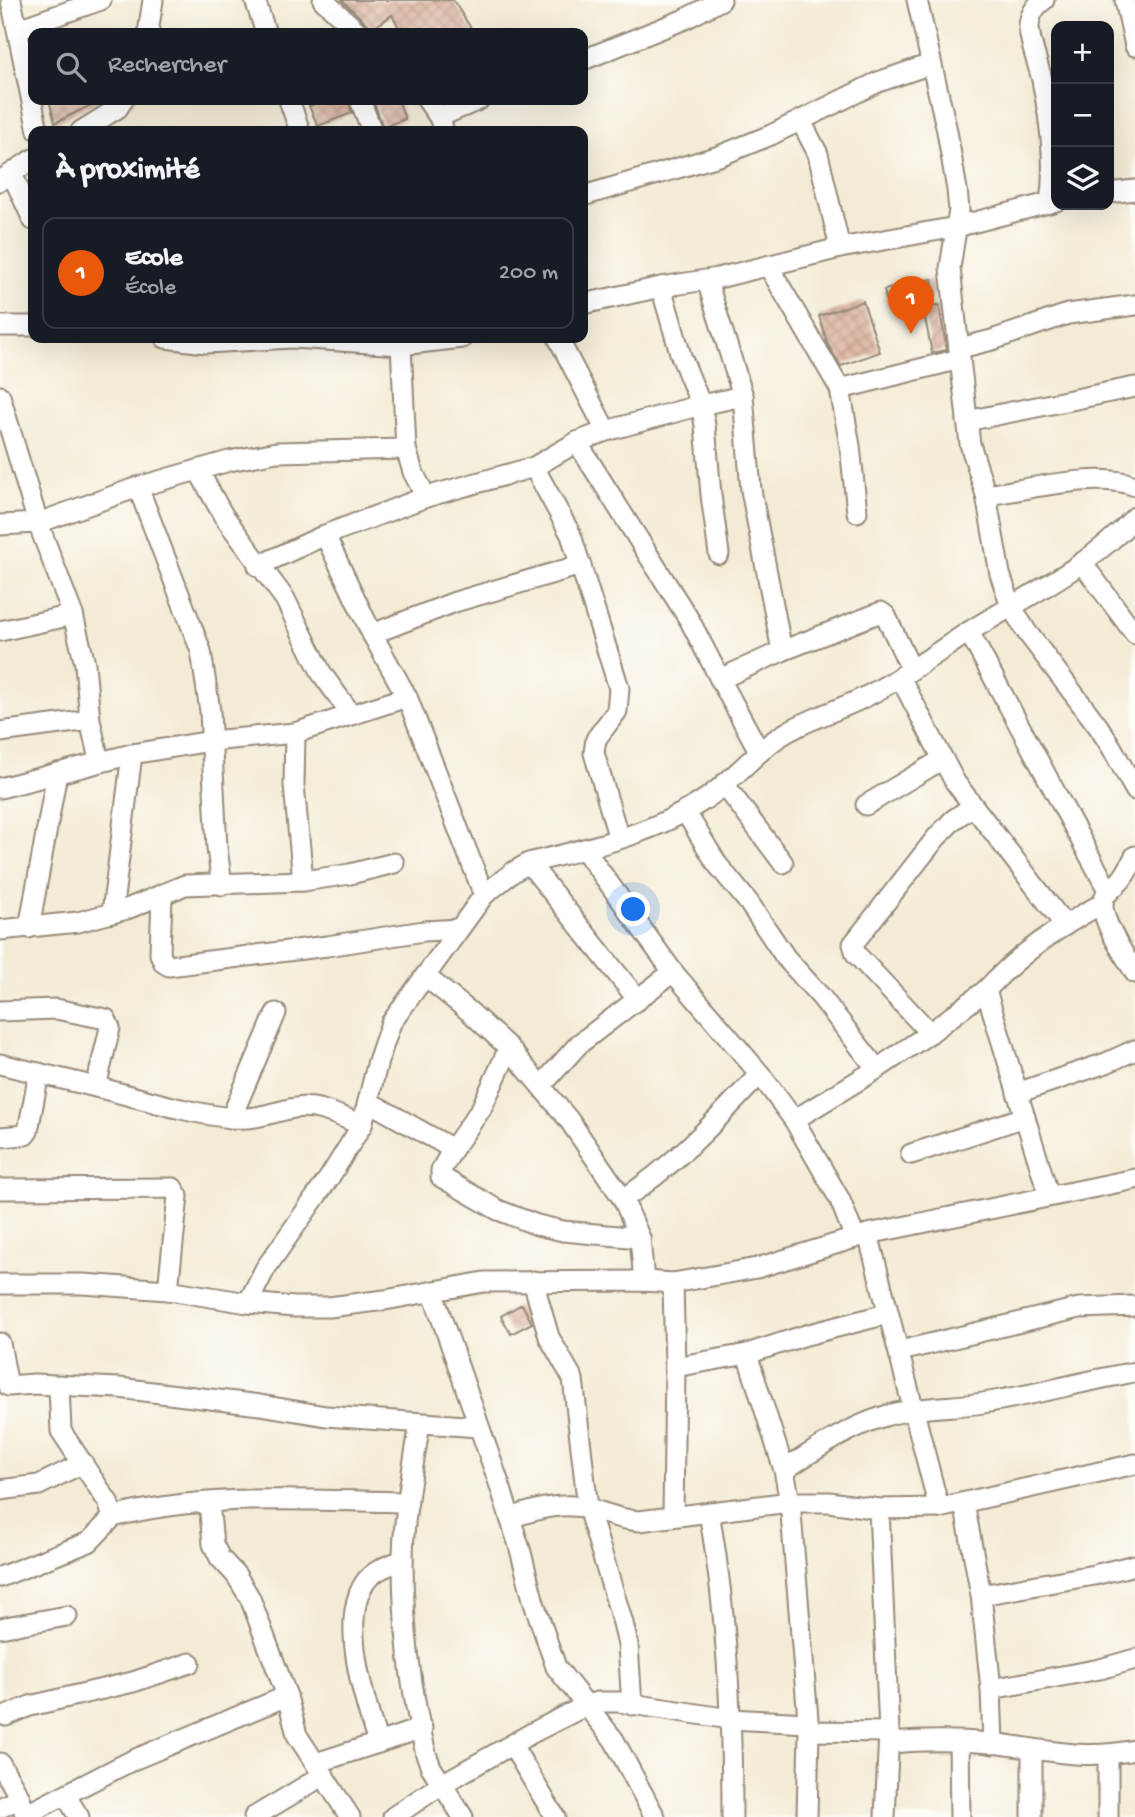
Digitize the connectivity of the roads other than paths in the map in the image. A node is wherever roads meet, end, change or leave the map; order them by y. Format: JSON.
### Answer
{"nodes":[{"id":1,"x":11,"y":0,"type":"edge"},
{"id":2,"x":101,"y":0,"type":"edge"},
{"id":3,"x":153,"y":0,"type":"edge"},
{"id":4,"x":255,"y":0,"type":"edge"},
{"id":5,"x":323,"y":0,"type":"edge"},
{"id":6,"x":721,"y":0,"type":"edge"},
{"id":7,"x":917,"y":0,"type":"edge"},
{"id":8,"x":1044,"y":0,"type":"edge"},
{"id":9,"x":1125,"y":0,"type":"edge"},
{"id":10,"x":149,"y":28,"type":"edge"},
{"id":11,"x":264,"y":28,"type":"edge"},
{"id":12,"x":354,"y":28,"type":"edge"},
{"id":13,"x":18,"y":29,"type":"junction"},
{"id":14,"x":1135,"y":46,"type":"edge"},
{"id":15,"x":588,"y":58,"type":"edge"},
{"id":16,"x":931,"y":64,"type":"junction"},
{"id":17,"x":28,"y":80,"type":"edge"},
{"id":18,"x":33,"y":105,"type":"edge"},
{"id":19,"x":120,"y":105,"type":"edge"},
{"id":20,"x":291,"y":105,"type":"edge"},
{"id":21,"x":362,"y":105,"type":"edge"},
{"id":22,"x":430,"y":105,"type":"edge"},
{"id":23,"x":471,"y":105,"type":"edge"},
{"id":24,"x":801,"y":121,"type":"junction"},
{"id":25,"x":441,"y":124,"type":"edge"},
{"id":26,"x":37,"y":126,"type":"edge"},
{"id":27,"x":89,"y":126,"type":"edge"},
{"id":28,"x":298,"y":126,"type":"edge"},
{"id":29,"x":370,"y":126,"type":"edge"},
{"id":30,"x":1051,"y":147,"type":"edge"},
{"id":31,"x":28,"y":162,"type":"edge"},
{"id":32,"x":6,"y":177,"type":"edge"},
{"id":33,"x":1135,"y":190,"type":"edge"},
{"id":34,"x":1114,"y":192,"type":"edge"},
{"id":35,"x":588,"y":195,"type":"edge"},
{"id":36,"x":1051,"y":203,"type":"edge"},
{"id":37,"x":28,"y":212,"type":"edge"},
{"id":38,"x":956,"y":227,"type":"junction"},
{"id":39,"x":840,"y":248,"type":"junction"},
{"id":40,"x":769,"y":267,"type":"junction"},
{"id":41,"x":708,"y":281,"type":"junction"},
{"id":42,"x":661,"y":287,"type":"junction"},
{"id":43,"x":588,"y":303,"type":"edge"},
{"id":44,"x":1135,"y":305,"type":"edge"},
{"id":45,"x":0,"y":326,"type":"edge"},
{"id":46,"x":28,"y":326,"type":"edge"},
{"id":47,"x":199,"y":343,"type":"edge"},
{"id":48,"x":220,"y":343,"type":"edge"},
{"id":49,"x":370,"y":343,"type":"edge"},
{"id":50,"x":418,"y":343,"type":"edge"},
{"id":51,"x":561,"y":343,"type":"edge"},
{"id":52,"x":401,"y":345,"type":"junction"},
{"id":53,"x":960,"y":353,"type":"junction"},
{"id":54,"x":1135,"y":387,"type":"edge"},
{"id":55,"x":840,"y":389,"type":"junction"},
{"id":56,"x":744,"y":396,"type":"junction"},
{"id":57,"x":701,"y":405,"type":"junction"},
{"id":58,"x":1,"y":407,"type":"edge"},
{"id":59,"x":967,"y":421,"type":"junction"},
{"id":60,"x":606,"y":431,"type":"junction"},
{"id":61,"x":577,"y":442,"type":"junction"},
{"id":62,"x":405,"y":449,"type":"junction"},
{"id":63,"x":534,"y":467,"type":"junction"},
{"id":64,"x":198,"y":470,"type":"junction"},
{"id":65,"x":1135,"y":486,"type":"edge"},
{"id":66,"x":138,"y":487,"type":"junction"},
{"id":67,"x":986,"y":495,"type":"junction"},
{"id":68,"x":426,"y":498,"type":"junction"},
{"id":69,"x":857,"y":512,"type":"dead end"},
{"id":70,"x":1135,"y":517,"type":"edge"},
{"id":71,"x":37,"y":523,"type":"junction"},
{"id":72,"x":0,"y":525,"type":"edge"},
{"id":73,"x":325,"y":535,"type":"junction"},
{"id":74,"x":719,"y":554,"type":"dead end"},
{"id":75,"x":1083,"y":564,"type":"junction"},
{"id":76,"x":581,"y":565,"type":"junction"},
{"id":77,"x":258,"y":566,"type":"junction"},
{"id":78,"x":1011,"y":606,"type":"junction"},
{"id":79,"x":73,"y":615,"type":"junction"},
{"id":80,"x":0,"y":631,"type":"edge"},
{"id":81,"x":969,"y":632,"type":"junction"},
{"id":82,"x":372,"y":634,"type":"junction"},
{"id":83,"x":1135,"y":634,"type":"edge"},
{"id":84,"x":782,"y":651,"type":"junction"},
{"id":85,"x":906,"y":673,"type":"junction"},
{"id":86,"x":720,"y":679,"type":"junction"},
{"id":87,"x":407,"y":697,"type":"junction"},
{"id":88,"x":351,"y":714,"type":"junction"},
{"id":89,"x":90,"y":720,"type":"junction"},
{"id":90,"x":0,"y":732,"type":"edge"},
{"id":91,"x":295,"y":733,"type":"junction"},
{"id":92,"x":211,"y":741,"type":"junction"},
{"id":93,"x":759,"y":751,"type":"junction"},
{"id":94,"x":132,"y":754,"type":"junction"},
{"id":95,"x":943,"y":759,"type":"junction"},
{"id":96,"x":99,"y":760,"type":"junction"},
{"id":97,"x":57,"y":773,"type":"junction"},
{"id":98,"x":724,"y":784,"type":"junction"},
{"id":99,"x":0,"y":788,"type":"edge"},
{"id":100,"x":1135,"y":790,"type":"edge"},
{"id":101,"x":866,"y":805,"type":"dead end"},
{"id":102,"x":973,"y":806,"type":"junction"},
{"id":103,"x":685,"y":811,"type":"junction"},
{"id":104,"x":619,"y":839,"type":"junction"},
{"id":105,"x":584,"y":849,"type":"junction"},
{"id":106,"x":1135,"y":856,"type":"edge"},
{"id":107,"x":394,"y":863,"type":"dead end"},
{"id":108,"x":529,"y":863,"type":"junction"},
{"id":109,"x":783,"y":863,"type":"dead end"},
{"id":110,"x":303,"y":881,"type":"junction"},
{"id":111,"x":222,"y":885,"type":"junction"},
{"id":112,"x":162,"y":895,"type":"junction"},
{"id":113,"x":484,"y":895,"type":"junction"},
{"id":114,"x":1106,"y":897,"type":"junction"},
{"id":115,"x":112,"y":914,"type":"junction"},
{"id":116,"x":1065,"y":924,"type":"junction"},
{"id":117,"x":29,"y":928,"type":"junction"},
{"id":118,"x":459,"y":929,"type":"junction"},
{"id":119,"x":0,"y":930,"type":"edge"},
{"id":120,"x":673,"y":972,"type":"junction"},
{"id":121,"x":1135,"y":973,"type":"edge"},
{"id":122,"x":425,"y":976,"type":"junction"},
{"id":123,"x":986,"y":990,"type":"junction"},
{"id":124,"x":638,"y":1000,"type":"junction"},
{"id":125,"x":0,"y":1011,"type":"edge"},
{"id":126,"x":276,"y":1013,"type":"dead end"},
{"id":127,"x":930,"y":1033,"type":"junction"},
{"id":128,"x":509,"y":1048,"type":"junction"},
{"id":129,"x":1135,"y":1050,"type":"edge"},
{"id":130,"x":0,"y":1064,"type":"edge"},
{"id":131,"x":877,"y":1069,"type":"junction"},
{"id":132,"x":39,"y":1073,"type":"junction"},
{"id":133,"x":760,"y":1074,"type":"junction"},
{"id":134,"x":542,"y":1086,"type":"junction"},
{"id":135,"x":96,"y":1087,"type":"junction"},
{"id":136,"x":1017,"y":1093,"type":"junction"},
{"id":137,"x":369,"y":1102,"type":"junction"},
{"id":138,"x":1025,"y":1117,"type":"junction"},
{"id":139,"x":231,"y":1118,"type":"junction"},
{"id":140,"x":794,"y":1120,"type":"junction"},
{"id":141,"x":362,"y":1125,"type":"junction"},
{"id":142,"x":0,"y":1137,"type":"edge"},
{"id":143,"x":453,"y":1149,"type":"junction"},
{"id":144,"x":911,"y":1154,"type":"dead end"},
{"id":145,"x":1135,"y":1179,"type":"edge"},
{"id":146,"x":0,"y":1189,"type":"edge"},
{"id":147,"x":1049,"y":1196,"type":"junction"},
{"id":148,"x":623,"y":1199,"type":"junction"},
{"id":149,"x":861,"y":1236,"type":"junction"},
{"id":150,"x":640,"y":1238,"type":"junction"},
{"id":151,"x":533,"y":1281,"type":"junction"},
{"id":152,"x":644,"y":1281,"type":"junction"},
{"id":153,"x":673,"y":1283,"type":"junction"},
{"id":154,"x":0,"y":1284,"type":"edge"},
{"id":155,"x":169,"y":1290,"type":"junction"},
{"id":156,"x":432,"y":1291,"type":"junction"},
{"id":157,"x":248,"y":1303,"type":"junction"},
{"id":158,"x":1135,"y":1306,"type":"edge"},
{"id":159,"x":887,"y":1314,"type":"junction"},
{"id":160,"x":0,"y":1343,"type":"edge"},
{"id":161,"x":900,"y":1351,"type":"junction"},
{"id":162,"x":747,"y":1354,"type":"junction"},
{"id":163,"x":675,"y":1367,"type":"junction"},
{"id":164,"x":1135,"y":1372,"type":"edge"},
{"id":165,"x":59,"y":1386,"type":"junction"},
{"id":166,"x":4,"y":1387,"type":"edge"},
{"id":167,"x":915,"y":1409,"type":"junction"},
{"id":168,"x":420,"y":1423,"type":"junction"},
{"id":169,"x":479,"y":1427,"type":"junction"},
{"id":170,"x":83,"y":1463,"type":"junction"},
{"id":171,"x":1135,"y":1464,"type":"edge"},
{"id":172,"x":784,"y":1470,"type":"junction"},
{"id":173,"x":0,"y":1490,"type":"edge"},
{"id":174,"x":408,"y":1502,"type":"junction"},
{"id":175,"x":790,"y":1502,"type":"junction"},
{"id":176,"x":209,"y":1503,"type":"junction"},
{"id":177,"x":964,"y":1503,"type":"junction"},
{"id":178,"x":588,"y":1508,"type":"junction"},
{"id":179,"x":939,"y":1508,"type":"junction"},
{"id":180,"x":879,"y":1509,"type":"junction"},
{"id":181,"x":709,"y":1512,"type":"junction"},
{"id":182,"x":673,"y":1516,"type":"junction"},
{"id":183,"x":113,"y":1517,"type":"junction"},
{"id":184,"x":510,"y":1518,"type":"junction"},
{"id":185,"x":403,"y":1560,"type":"junction"},
{"id":186,"x":1135,"y":1565,"type":"edge"},
{"id":187,"x":0,"y":1577,"type":"edge"},
{"id":188,"x":981,"y":1595,"type":"junction"},
{"id":189,"x":68,"y":1616,"type":"dead end"},
{"id":190,"x":0,"y":1628,"type":"edge"},
{"id":191,"x":1135,"y":1659,"type":"edge"},
{"id":192,"x":190,"y":1663,"type":"dead end"},
{"id":193,"x":991,"y":1689,"type":"junction"},
{"id":194,"x":287,"y":1696,"type":"junction"},
{"id":195,"x":587,"y":1705,"type":"junction"},
{"id":196,"x":632,"y":1705,"type":"junction"},
{"id":197,"x":2,"y":1713,"type":"edge"},
{"id":198,"x":730,"y":1718,"type":"junction"},
{"id":199,"x":808,"y":1727,"type":"junction"},
{"id":200,"x":422,"y":1728,"type":"junction"},
{"id":201,"x":889,"y":1738,"type":"junction"},
{"id":202,"x":959,"y":1742,"type":"junction"},
{"id":203,"x":378,"y":1743,"type":"junction"},
{"id":204,"x":993,"y":1744,"type":"junction"},
{"id":205,"x":512,"y":1745,"type":"junction"},
{"id":206,"x":1032,"y":1750,"type":"junction"},
{"id":207,"x":1135,"y":1750,"type":"edge"},
{"id":208,"x":1108,"y":1756,"type":"junction"},
{"id":209,"x":0,"y":1763,"type":"edge"},
{"id":210,"x":320,"y":1769,"type":"junction"},
{"id":211,"x":442,"y":1784,"type":"junction"},
{"id":212,"x":66,"y":1796,"type":"junction"},
{"id":213,"x":0,"y":1808,"type":"edge"},
{"id":214,"x":23,"y":1810,"type":"edge"},
{"id":215,"x":79,"y":1817,"type":"edge"},
{"id":216,"x":254,"y":1817,"type":"edge"},
{"id":217,"x":350,"y":1817,"type":"edge"},
{"id":218,"x":393,"y":1817,"type":"edge"},
{"id":219,"x":463,"y":1817,"type":"edge"},
{"id":220,"x":555,"y":1817,"type":"edge"},
{"id":221,"x":656,"y":1817,"type":"edge"},
{"id":222,"x":732,"y":1817,"type":"edge"},
{"id":223,"x":807,"y":1817,"type":"edge"},
{"id":224,"x":885,"y":1817,"type":"edge"},
{"id":225,"x":960,"y":1817,"type":"edge"},
{"id":226,"x":1032,"y":1817,"type":"edge"},
{"id":227,"x":1108,"y":1817,"type":"edge"}],
"edges":[{"from":1,"to":13,"type":"street"},
{"from":2,"to":13,"type":"street"},
{"from":3,"to":10,"type":"street"},
{"from":4,"to":11,"type":"street"},
{"from":5,"to":12,"type":"street"},
{"from":6,"to":15,"type":"street"},
{"from":7,"to":16,"type":"street"},
{"from":8,"to":30,"type":"street"},
{"from":9,"to":14,"type":"street"},
{"from":13,"to":17,"type":"street"},
{"from":16,"to":24,"type":"street"},
{"from":16,"to":38,"type":"street"},
{"from":18,"to":26,"type":"street"},
{"from":19,"to":27,"type":"street"},
{"from":20,"to":28,"type":"street"},
{"from":21,"to":29,"type":"street"},
{"from":22,"to":25,"type":"street"},
{"from":23,"to":25,"type":"street"},
{"from":24,"to":35,"type":"street"},
{"from":24,"to":39,"type":"street"},
{"from":31,"to":32,"type":"street"},
{"from":32,"to":37,"type":"street"},
{"from":33,"to":34,"type":"street"},
{"from":36,"to":38,"type":"street"},
{"from":38,"to":39,"type":"street"},
{"from":38,"to":53,"type":"street"},
{"from":39,"to":40,"type":"street"},
{"from":40,"to":41,"type":"street"},
{"from":40,"to":55,"type":"street"},
{"from":41,"to":42,"type":"street"},
{"from":41,"to":56,"type":"street"},
{"from":42,"to":43,"type":"street"},
{"from":42,"to":57,"type":"street"},
{"from":44,"to":53,"type":"street"},
{"from":45,"to":46,"type":"street"},
{"from":47,"to":48,"type":"street"},
{"from":49,"to":52,"type":"street"},
{"from":50,"to":52,"type":"street"},
{"from":51,"to":60,"type":"street"},
{"from":52,"to":62,"type":"street"},
{"from":53,"to":55,"type":"street"},
{"from":53,"to":59,"type":"street"},
{"from":54,"to":59,"type":"street"},
{"from":55,"to":69,"type":"street"},
{"from":56,"to":57,"type":"street"},
{"from":56,"to":84,"type":"street"},
{"from":57,"to":60,"type":"street"},
{"from":57,"to":74,"type":"street"},
{"from":58,"to":71,"type":"street"},
{"from":59,"to":67,"type":"street"},
{"from":60,"to":61,"type":"street"},
{"from":61,"to":63,"type":"street"},
{"from":61,"to":86,"type":"street"},
{"from":62,"to":64,"type":"street"},
{"from":62,"to":68,"type":"street"},
{"from":63,"to":68,"type":"street"},
{"from":63,"to":76,"type":"street"},
{"from":64,"to":66,"type":"street"},
{"from":64,"to":77,"type":"street"},
{"from":65,"to":67,"type":"street"},
{"from":66,"to":71,"type":"street"},
{"from":66,"to":92,"type":"street"},
{"from":67,"to":78,"type":"street"},
{"from":68,"to":73,"type":"street"},
{"from":70,"to":75,"type":"street"},
{"from":71,"to":72,"type":"street"},
{"from":71,"to":79,"type":"street"},
{"from":73,"to":77,"type":"street"},
{"from":73,"to":82,"type":"street"},
{"from":75,"to":78,"type":"street"},
{"from":75,"to":83,"type":"street"},
{"from":76,"to":82,"type":"street"},
{"from":76,"to":104,"type":"street"},
{"from":77,"to":88,"type":"street"},
{"from":78,"to":81,"type":"street"},
{"from":78,"to":100,"type":"street"},
{"from":79,"to":80,"type":"street"},
{"from":79,"to":89,"type":"street"},
{"from":81,"to":85,"type":"street"},
{"from":81,"to":114,"type":"street"},
{"from":82,"to":87,"type":"street"},
{"from":84,"to":85,"type":"street"},
{"from":84,"to":86,"type":"street"},
{"from":85,"to":93,"type":"street"},
{"from":85,"to":95,"type":"street"},
{"from":86,"to":93,"type":"street"},
{"from":87,"to":88,"type":"street"},
{"from":87,"to":113,"type":"street"},
{"from":88,"to":91,"type":"street"},
{"from":89,"to":90,"type":"street"},
{"from":89,"to":96,"type":"street"},
{"from":91,"to":92,"type":"street"},
{"from":91,"to":110,"type":"street"},
{"from":92,"to":94,"type":"street"},
{"from":92,"to":111,"type":"street"},
{"from":93,"to":98,"type":"street"},
{"from":94,"to":96,"type":"street"},
{"from":94,"to":115,"type":"street"},
{"from":95,"to":101,"type":"street"},
{"from":95,"to":102,"type":"street"},
{"from":96,"to":97,"type":"street"},
{"from":97,"to":99,"type":"street"},
{"from":97,"to":117,"type":"street"},
{"from":98,"to":103,"type":"street"},
{"from":98,"to":109,"type":"street"},
{"from":102,"to":116,"type":"street"},
{"from":102,"to":127,"type":"street"},
{"from":103,"to":104,"type":"street"},
{"from":103,"to":131,"type":"street"},
{"from":104,"to":105,"type":"street"},
{"from":105,"to":108,"type":"street"},
{"from":105,"to":120,"type":"street"},
{"from":106,"to":114,"type":"street"},
{"from":107,"to":110,"type":"street"},
{"from":108,"to":113,"type":"street"},
{"from":108,"to":124,"type":"street"},
{"from":110,"to":111,"type":"street"},
{"from":111,"to":112,"type":"street"},
{"from":112,"to":115,"type":"street"},
{"from":112,"to":118,"type":"street"},
{"from":113,"to":118,"type":"street"},
{"from":114,"to":116,"type":"street"},
{"from":114,"to":121,"type":"street"},
{"from":115,"to":117,"type":"street"},
{"from":116,"to":123,"type":"street"},
{"from":117,"to":119,"type":"street"},
{"from":118,"to":122,"type":"street"},
{"from":120,"to":124,"type":"street"},
{"from":120,"to":133,"type":"street"},
{"from":122,"to":128,"type":"street"},
{"from":122,"to":137,"type":"street"},
{"from":123,"to":127,"type":"street"},
{"from":123,"to":136,"type":"street"},
{"from":124,"to":134,"type":"street"},
{"from":125,"to":135,"type":"street"},
{"from":126,"to":139,"type":"street"},
{"from":127,"to":131,"type":"street"},
{"from":128,"to":134,"type":"street"},
{"from":128,"to":143,"type":"street"},
{"from":129,"to":136,"type":"street"},
{"from":130,"to":132,"type":"street"},
{"from":131,"to":140,"type":"street"},
{"from":132,"to":135,"type":"street"},
{"from":132,"to":142,"type":"street"},
{"from":133,"to":140,"type":"street"},
{"from":133,"to":148,"type":"street"},
{"from":134,"to":148,"type":"street"},
{"from":135,"to":139,"type":"street"},
{"from":136,"to":138,"type":"street"},
{"from":137,"to":141,"type":"street"},
{"from":137,"to":143,"type":"street"},
{"from":138,"to":144,"type":"street"},
{"from":138,"to":147,"type":"street"},
{"from":139,"to":141,"type":"street"},
{"from":140,"to":149,"type":"street"},
{"from":141,"to":157,"type":"street"},
{"from":143,"to":150,"type":"street"},
{"from":145,"to":147,"type":"street"},
{"from":146,"to":155,"type":"street"},
{"from":147,"to":149,"type":"street"},
{"from":148,"to":150,"type":"street"},
{"from":149,"to":153,"type":"street"},
{"from":149,"to":159,"type":"street"},
{"from":150,"to":152,"type":"street"},
{"from":151,"to":152,"type":"street"},
{"from":151,"to":156,"type":"street"},
{"from":151,"to":178,"type":"street"},
{"from":152,"to":153,"type":"street"},
{"from":153,"to":163,"type":"street"},
{"from":154,"to":155,"type":"street"},
{"from":155,"to":157,"type":"street"},
{"from":156,"to":157,"type":"street"},
{"from":156,"to":169,"type":"street"},
{"from":158,"to":161,"type":"street"},
{"from":159,"to":161,"type":"street"},
{"from":159,"to":162,"type":"street"},
{"from":160,"to":166,"type":"street"},
{"from":161,"to":167,"type":"street"},
{"from":162,"to":163,"type":"street"},
{"from":162,"to":172,"type":"street"},
{"from":163,"to":182,"type":"street"},
{"from":164,"to":167,"type":"street"},
{"from":165,"to":166,"type":"street"},
{"from":165,"to":168,"type":"street"},
{"from":165,"to":170,"type":"street"},
{"from":167,"to":172,"type":"street"},
{"from":167,"to":179,"type":"street"},
{"from":168,"to":169,"type":"street"},
{"from":168,"to":174,"type":"street"},
{"from":169,"to":184,"type":"street"},
{"from":170,"to":173,"type":"street"},
{"from":170,"to":183,"type":"street"},
{"from":171,"to":177,"type":"street"},
{"from":172,"to":175,"type":"street"},
{"from":174,"to":176,"type":"street"},
{"from":174,"to":185,"type":"street"},
{"from":175,"to":180,"type":"street"},
{"from":175,"to":181,"type":"street"},
{"from":175,"to":199,"type":"street"},
{"from":176,"to":183,"type":"street"},
{"from":176,"to":194,"type":"street"},
{"from":177,"to":179,"type":"street"},
{"from":177,"to":188,"type":"street"},
{"from":178,"to":182,"type":"street"},
{"from":178,"to":184,"type":"street"},
{"from":178,"to":196,"type":"street"},
{"from":179,"to":180,"type":"street"},
{"from":180,"to":201,"type":"street"},
{"from":181,"to":182,"type":"street"},
{"from":181,"to":198,"type":"street"},
{"from":183,"to":187,"type":"street"},
{"from":184,"to":195,"type":"street"},
{"from":185,"to":200,"type":"street"},
{"from":185,"to":203,"type":"street"},
{"from":186,"to":188,"type":"street"},
{"from":188,"to":193,"type":"street"},
{"from":189,"to":190,"type":"street"},
{"from":191,"to":193,"type":"street"},
{"from":192,"to":197,"type":"street"},
{"from":193,"to":204,"type":"street"},
{"from":194,"to":210,"type":"street"},
{"from":194,"to":212,"type":"street"},
{"from":195,"to":196,"type":"street"},
{"from":195,"to":205,"type":"street"},
{"from":195,"to":221,"type":"street"},
{"from":196,"to":198,"type":"street"},
{"from":198,"to":199,"type":"street"},
{"from":198,"to":222,"type":"street"},
{"from":199,"to":201,"type":"street"},
{"from":199,"to":223,"type":"street"},
{"from":200,"to":203,"type":"street"},
{"from":200,"to":211,"type":"street"},
{"from":201,"to":202,"type":"street"},
{"from":201,"to":224,"type":"street"},
{"from":202,"to":204,"type":"street"},
{"from":202,"to":225,"type":"street"},
{"from":203,"to":210,"type":"street"},
{"from":204,"to":206,"type":"street"},
{"from":205,"to":211,"type":"street"},
{"from":205,"to":220,"type":"street"},
{"from":206,"to":208,"type":"street"},
{"from":206,"to":226,"type":"street"},
{"from":207,"to":208,"type":"street"},
{"from":208,"to":227,"type":"street"},
{"from":209,"to":214,"type":"street"},
{"from":210,"to":216,"type":"street"},
{"from":210,"to":217,"type":"street"},
{"from":211,"to":218,"type":"street"},
{"from":211,"to":219,"type":"street"},
{"from":212,"to":214,"type":"street"},
{"from":212,"to":215,"type":"street"},
{"from":213,"to":214,"type":"street"}]}
